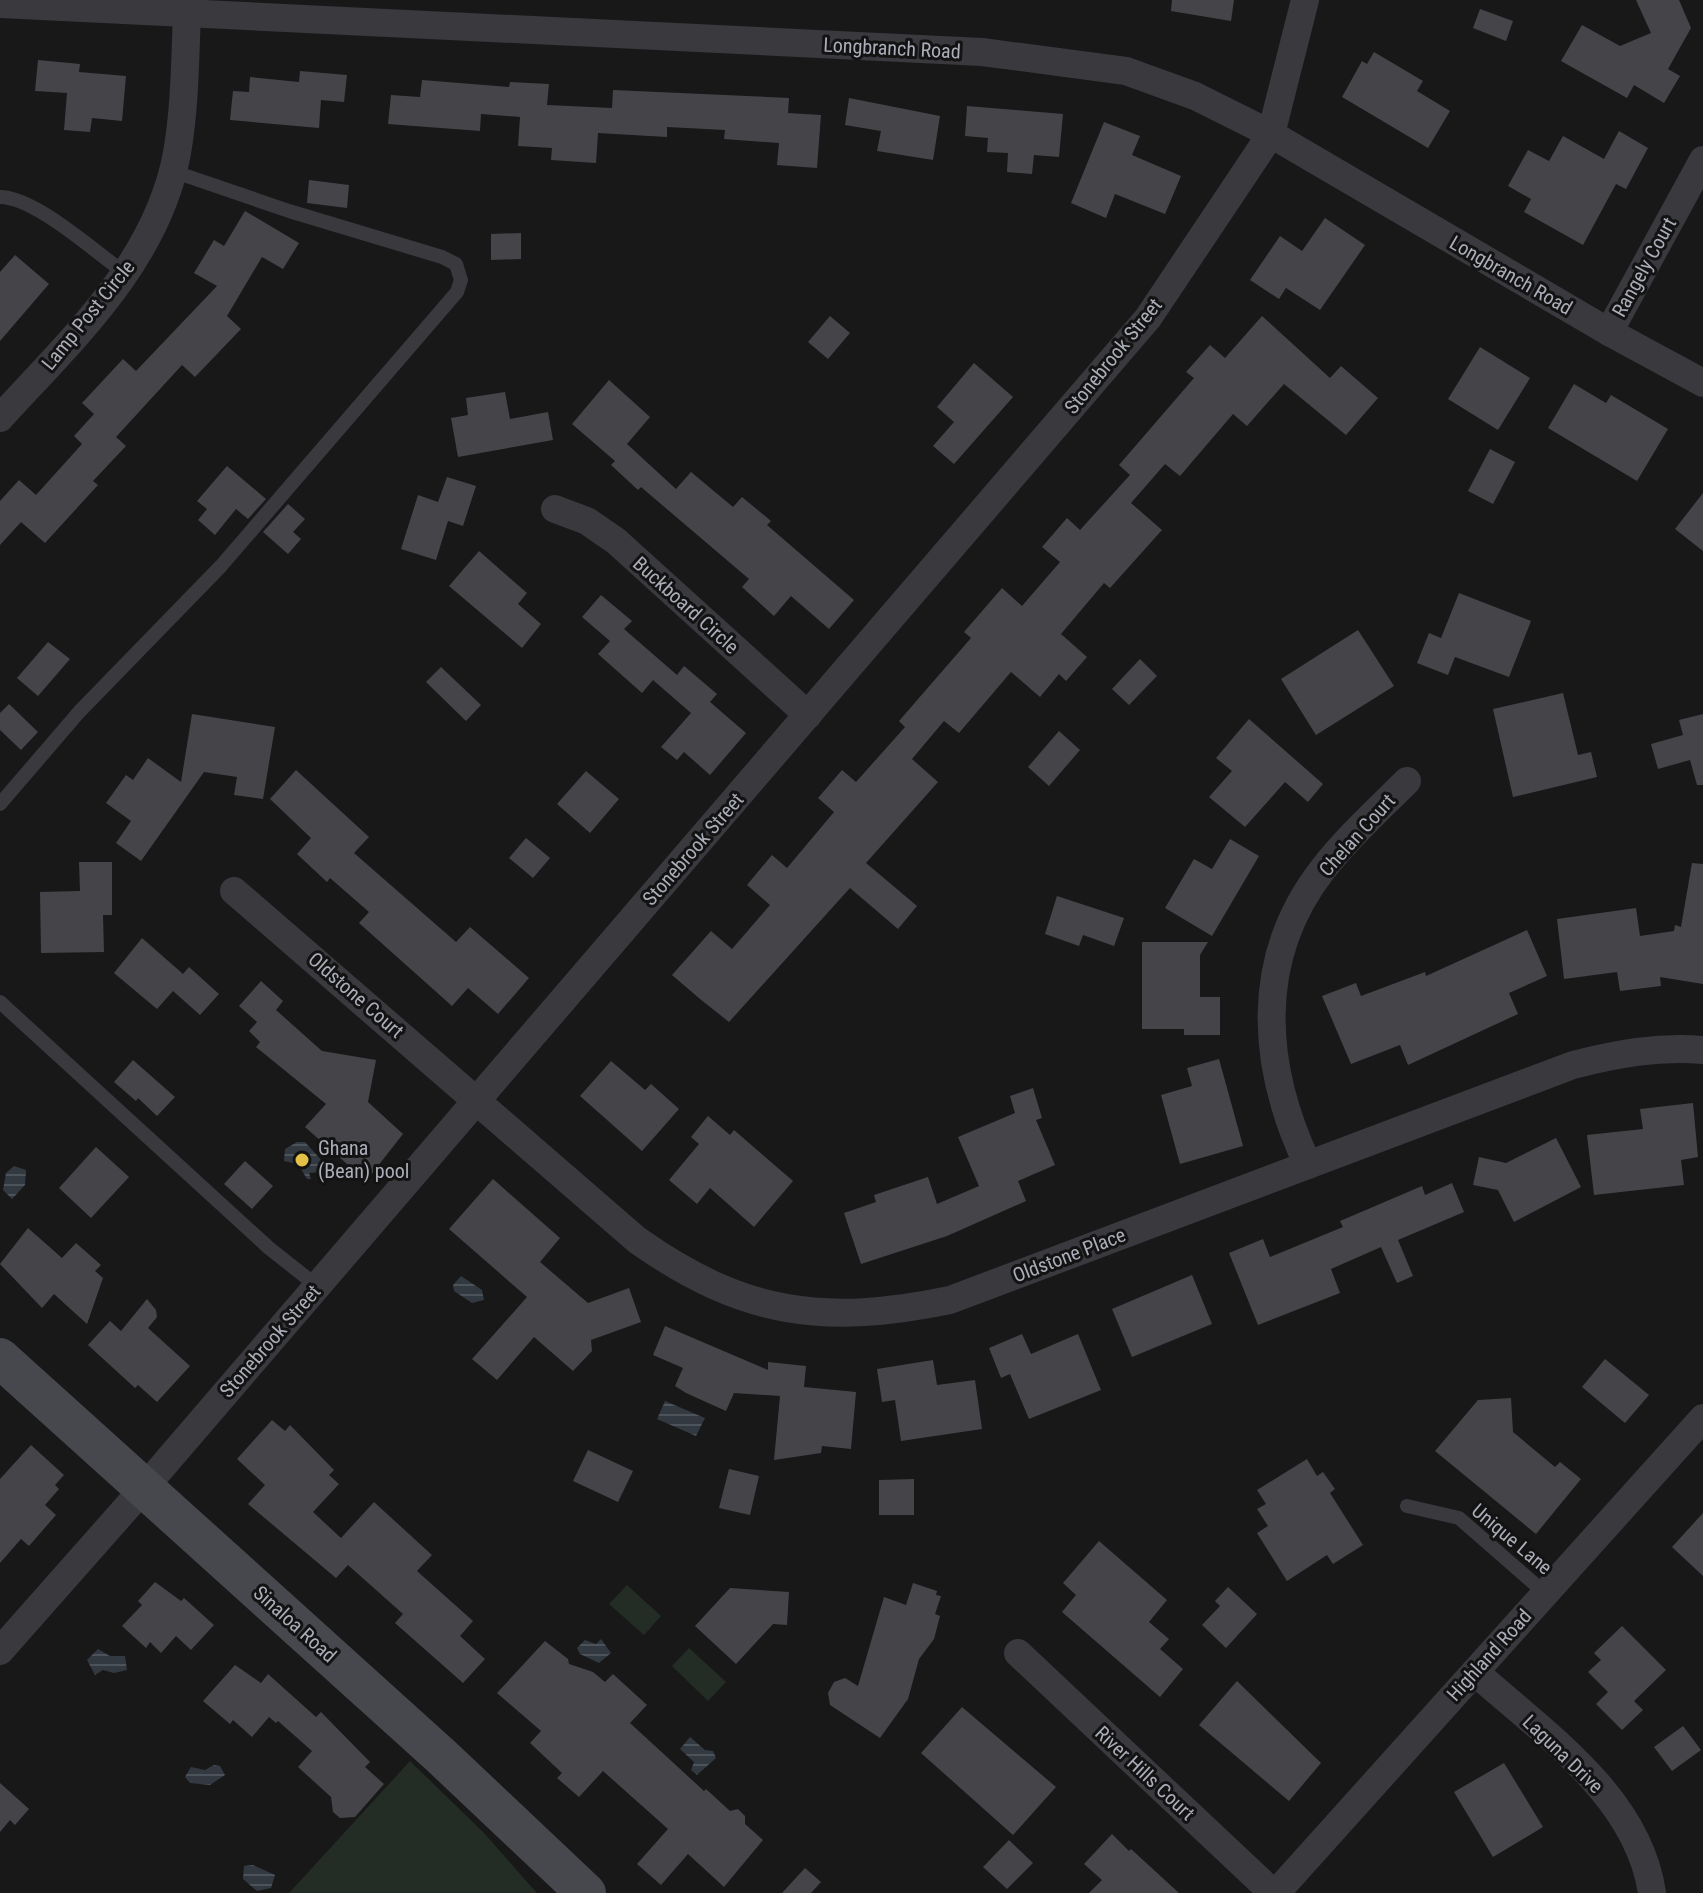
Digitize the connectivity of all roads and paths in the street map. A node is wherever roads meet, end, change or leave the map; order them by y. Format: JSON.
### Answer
{"nodes":[{"id":1,"x":1305,"y":0,"type":"edge"},
{"id":2,"x":0,"y":4,"type":"edge"},
{"id":3,"x":187,"y":13,"type":"junction"},
{"id":4,"x":1271,"y":134,"type":"junction"},
{"id":5,"x":1703,"y":160,"type":"edge"},
{"id":6,"x":172,"y":171,"type":"junction"},
{"id":7,"x":0,"y":197,"type":"edge"},
{"id":8,"x":125,"y":273,"type":"junction"},
{"id":9,"x":1609,"y":332,"type":"junction"},
{"id":10,"x":1703,"y":383,"type":"edge"},
{"id":11,"x":0,"y":418,"type":"edge"},
{"id":12,"x":555,"y":509,"type":"dead end"},
{"id":13,"x":808,"y":715,"type":"junction"},
{"id":14,"x":1407,"y":781,"type":"dead end"},
{"id":15,"x":0,"y":804,"type":"edge"},
{"id":16,"x":234,"y":891,"type":"dead end"},
{"id":17,"x":0,"y":1002,"type":"edge"},
{"id":18,"x":1703,"y":1050,"type":"edge"},
{"id":19,"x":478,"y":1100,"type":"junction"},
{"id":20,"x":1308,"y":1165,"type":"junction"},
{"id":21,"x":317,"y":1286,"type":"junction"},
{"id":22,"x":0,"y":1358,"type":"edge"},
{"id":23,"x":1703,"y":1418,"type":"edge"},
{"id":24,"x":144,"y":1488,"type":"junction"},
{"id":25,"x":1407,"y":1506,"type":"dead end"},
{"id":26,"x":1545,"y":1593,"type":"junction"},
{"id":27,"x":0,"y":1651,"type":"edge"},
{"id":28,"x":1018,"y":1653,"type":"dead end"},
{"id":29,"x":1475,"y":1672,"type":"junction"},
{"id":30,"x":586,"y":1893,"type":"edge"},
{"id":31,"x":1274,"y":1893,"type":"edge"},
{"id":32,"x":1652,"y":1893,"type":"edge"}],
"edges":[{"from":1,"to":4,"type":"street","name":"Stonebrook Street"},
{"from":2,"to":3,"type":"street","name":"Longbranch Road"},
{"from":3,"to":4,"type":"street","name":"Longbranch Road"},
{"from":3,"to":6,"type":"street","name":"Lamp Post Circle"},
{"from":4,"to":9,"type":"street","name":"Longbranch Road"},
{"from":4,"to":13,"type":"street","name":"Stonebrook Street"},
{"from":5,"to":9,"type":"street","name":"Rangely Court"},
{"from":6,"to":8,"type":"street","name":"Lamp Post Circle"},
{"from":6,"to":15,"type":"lane"},
{"from":7,"to":8,"type":"lane"},
{"from":8,"to":11,"type":"street","name":"Lamp Post Circle"},
{"from":9,"to":10,"type":"street","name":"Longbranch Road"},
{"from":12,"to":13,"type":"street","name":"Buckboard Circle"},
{"from":13,"to":19,"type":"street","name":"Stonebrook Street"},
{"from":14,"to":20,"type":"street","name":"Chelan Court"},
{"from":16,"to":19,"type":"street","name":"Oldstone Court"},
{"from":17,"to":21,"type":"lane"},
{"from":18,"to":20,"type":"street","name":"Oldstone Place"},
{"from":19,"to":20,"type":"street","name":"Oldstone Place"},
{"from":19,"to":21,"type":"street","name":"Stonebrook Street"},
{"from":21,"to":24,"type":"street","name":"Stonebrook Street"},
{"from":22,"to":24,"type":"street","name":"Sinaloa Road"},
{"from":23,"to":26,"type":"street","name":"Highland Road"},
{"from":24,"to":27,"type":"street","name":"Stonebrook Street"},
{"from":24,"to":30,"type":"street","name":"Sinaloa Road"},
{"from":25,"to":26,"type":"lane","name":"Unique Lane"},
{"from":26,"to":29,"type":"street","name":"Highland Road"},
{"from":28,"to":31,"type":"street","name":"River Hills Court"},
{"from":29,"to":31,"type":"street","name":"Highland Road"},
{"from":29,"to":32,"type":"street","name":"Laguna Drive"}]}
